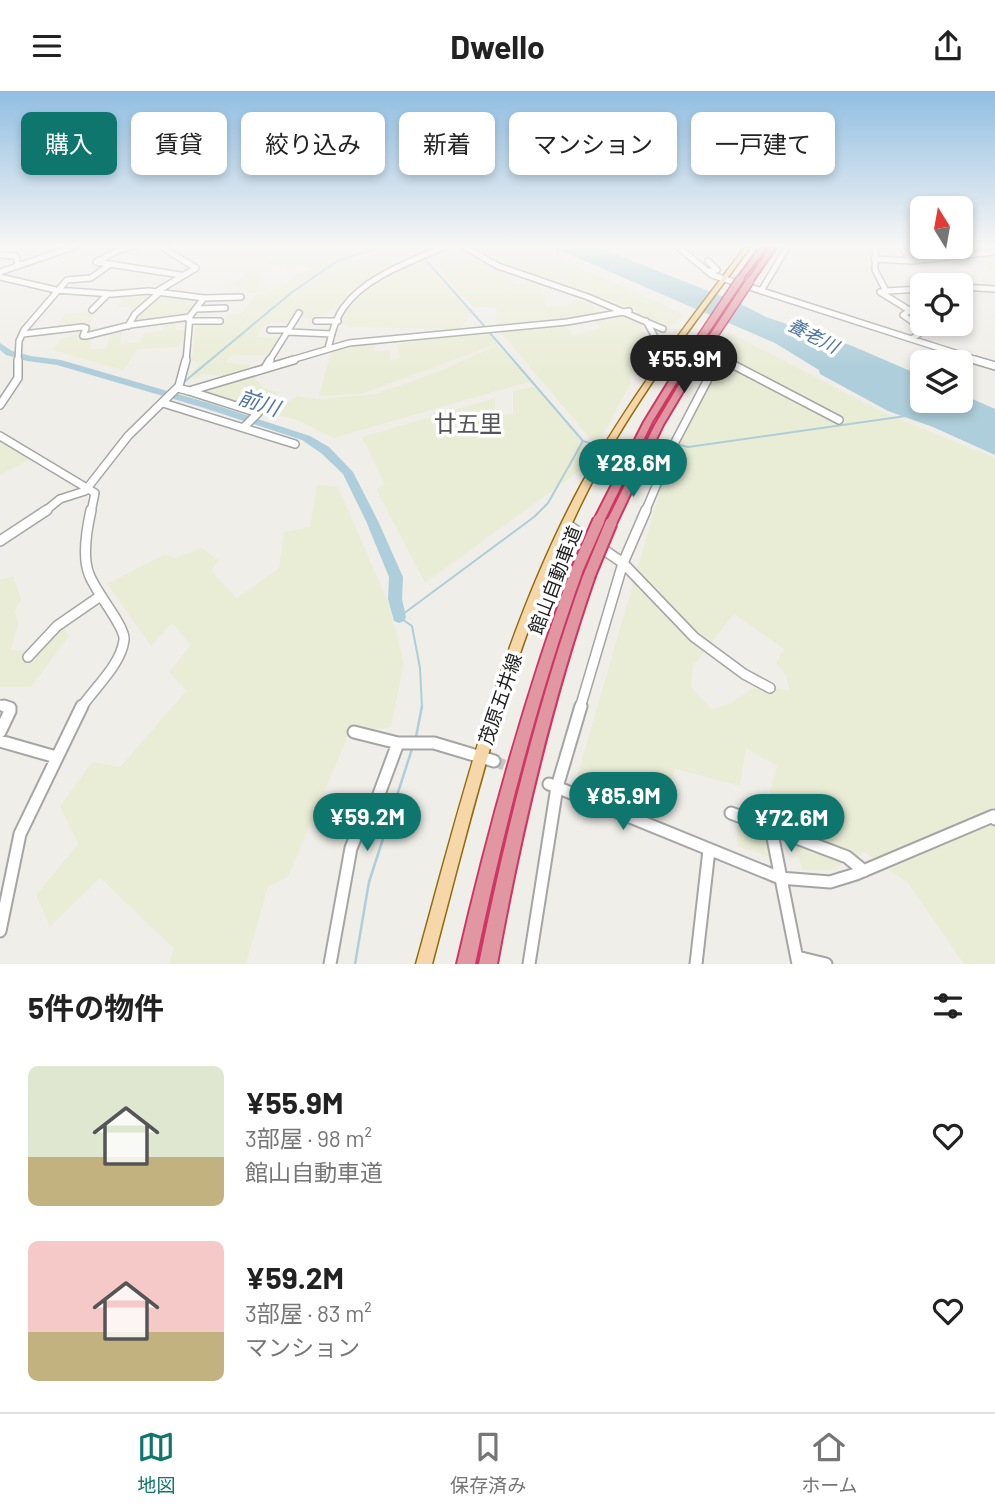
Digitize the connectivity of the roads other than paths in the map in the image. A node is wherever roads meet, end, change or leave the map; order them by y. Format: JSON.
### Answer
{"nodes":[{"id":1,"x":45,"y":287,"type":"edge"},
{"id":2,"x":60,"y":287,"type":"edge"},
{"id":3,"x":165,"y":287,"type":"edge"},
{"id":4,"x":369,"y":287,"type":"edge"},
{"id":5,"x":555,"y":287,"type":"edge"},
{"id":6,"x":717,"y":287,"type":"edge"},
{"id":7,"x":735,"y":287,"type":"edge"},
{"id":8,"x":746,"y":287,"type":"edge"},
{"id":9,"x":749,"y":287,"type":"edge"},
{"id":10,"x":764,"y":287,"type":"edge"},
{"id":11,"x":883,"y":287,"type":"edge"},
{"id":12,"x":973,"y":287,"type":"edge"},
{"id":13,"x":992,"y":288,"type":"edge"},
{"id":14,"x":56,"y":290,"type":"junction"},
{"id":15,"x":910,"y":290,"type":"edge"},
{"id":16,"x":761,"y":291,"type":"junction"},
{"id":17,"x":886,"y":291,"type":"junction"},
{"id":18,"x":158,"y":292,"type":"junction"},
{"id":19,"x":108,"y":294,"type":"junction"},
{"id":20,"x":241,"y":297,"type":"dead end"},
{"id":21,"x":204,"y":299,"type":"junction"},
{"id":22,"x":225,"y":308,"type":"dead end"},
{"id":23,"x":196,"y":309,"type":"junction"},
{"id":24,"x":92,"y":310,"type":"dead end"},
{"id":25,"x":629,"y":311,"type":"junction"},
{"id":26,"x":909,"y":311,"type":"joint"},
{"id":27,"x":299,"y":313,"type":"dead end"},
{"id":28,"x":190,"y":319,"type":"junction"},
{"id":29,"x":220,"y":321,"type":"dead end"},
{"id":30,"x":316,"y":321,"type":"dead end"},
{"id":31,"x":338,"y":321,"type":"junction"},
{"id":32,"x":646,"y":321,"type":"junction"},
{"id":33,"x":128,"y":325,"type":"junction"},
{"id":34,"x":663,"y":329,"type":"dead end"},
{"id":35,"x":270,"y":330,"type":"dead end"},
{"id":36,"x":289,"y":331,"type":"junction"},
{"id":37,"x":23,"y":334,"type":"junction"},
{"id":38,"x":332,"y":334,"type":"junction"},
{"id":39,"x":912,"y":339,"type":"junction"},
{"id":40,"x":675,"y":343,"type":"junction"},
{"id":41,"x":328,"y":348,"type":"junction"},
{"id":42,"x":695,"y":356,"type":"junction"},
{"id":43,"x":995,"y":366,"type":"edge"},
{"id":44,"x":265,"y":368,"type":"junction"},
{"id":45,"x":178,"y":388,"type":"junction"},
{"id":46,"x":190,"y":391,"type":"junction"},
{"id":47,"x":163,"y":403,"type":"junction"},
{"id":48,"x":0,"y":405,"type":"edge"},
{"id":49,"x":839,"y":420,"type":"dead end"},
{"id":50,"x":245,"y":426,"type":"dead end"},
{"id":51,"x":0,"y":436,"type":"edge"},
{"id":52,"x":295,"y":444,"type":"dead end"},
{"id":53,"x":87,"y":488,"type":"junction"},
{"id":54,"x":568,"y":525,"type":"junction"},
{"id":55,"x":0,"y":541,"type":"edge"},
{"id":56,"x":623,"y":563,"type":"junction"},
{"id":57,"x":583,"y":573,"type":"junction"},
{"id":58,"x":99,"y":597,"type":"junction"},
{"id":59,"x":28,"y":657,"type":"dead end"},
{"id":60,"x":770,"y":688,"type":"dead end"},
{"id":61,"x":0,"y":705,"type":"edge"},
{"id":62,"x":0,"y":732,"type":"edge"},
{"id":63,"x":354,"y":732,"type":"dead end"},
{"id":64,"x":0,"y":741,"type":"edge"},
{"id":65,"x":398,"y":743,"type":"junction"},
{"id":66,"x":481,"y":756,"type":"junction"},
{"id":67,"x":57,"y":757,"type":"junction"},
{"id":68,"x":494,"y":761,"type":"tunnel mouth"},
{"id":69,"x":553,"y":785,"type":"junction"},
{"id":70,"x":731,"y":813,"type":"dead end"},
{"id":71,"x":995,"y":818,"type":"edge"},
{"id":72,"x":771,"y":828,"type":"junction"},
{"id":73,"x":709,"y":851,"type":"junction"},
{"id":74,"x":864,"y":871,"type":"junction"},
{"id":75,"x":779,"y":878,"type":"junction"},
{"id":76,"x":0,"y":931,"type":"edge"},
{"id":77,"x":797,"y":960,"type":"edge"},
{"id":78,"x":330,"y":964,"type":"edge"},
{"id":79,"x":424,"y":964,"type":"edge"},
{"id":80,"x":466,"y":964,"type":"edge"},
{"id":81,"x":488,"y":964,"type":"edge"},
{"id":82,"x":529,"y":964,"type":"edge"},
{"id":83,"x":696,"y":964,"type":"edge"},
{"id":84,"x":827,"y":964,"type":"edge"}],
"edges":[{"from":1,"to":14,"type":"street"},
{"from":2,"to":14,"type":"street"},
{"from":3,"to":18,"type":"street"},
{"from":4,"to":31,"type":"street"},
{"from":5,"to":25,"type":"street"},
{"from":6,"to":40,"type":"main road","name":"茂原五井線"},
{"from":7,"to":42,"type":"highway","name":"館山自動車道","bridge":true},
{"from":8,"to":42,"type":"highway","name":"館山自動車道","bridge":true},
{"from":9,"to":16,"type":"street"},
{"from":10,"to":16,"type":"street"},
{"from":11,"to":17,"type":"street"},
{"from":12,"to":13,"type":"street"},
{"from":14,"to":19,"type":"street"},
{"from":14,"to":37,"type":"street"},
{"from":15,"to":17,"type":"street"},
{"from":16,"to":39,"type":"street"},
{"from":17,"to":26,"type":"street"},
{"from":18,"to":19,"type":"street"},
{"from":18,"to":21,"type":"street"},
{"from":18,"to":33,"type":"street"},
{"from":19,"to":24,"type":"street"},
{"from":20,"to":21,"type":"street"},
{"from":21,"to":23,"type":"street"},
{"from":22,"to":23,"type":"street"},
{"from":23,"to":28,"type":"street"},
{"from":25,"to":32,"type":"street"},
{"from":25,"to":41,"type":"street"},
{"from":26,"to":39,"type":"street"},
{"from":27,"to":36,"type":"street"},
{"from":28,"to":29,"type":"street"},
{"from":28,"to":33,"type":"street"},
{"from":28,"to":45,"type":"street"},
{"from":30,"to":31,"type":"street"},
{"from":31,"to":38,"type":"street"},
{"from":32,"to":34,"type":"street"},
{"from":32,"to":40,"type":"street"},
{"from":33,"to":37,"type":"street"},
{"from":35,"to":36,"type":"street"},
{"from":36,"to":38,"type":"street"},
{"from":36,"to":44,"type":"street"},
{"from":37,"to":48,"type":"street"},
{"from":38,"to":41,"type":"street"},
{"from":39,"to":43,"type":"street"},
{"from":40,"to":54,"type":"main road","name":"茂原五井線"},
{"from":41,"to":44,"type":"street"},
{"from":42,"to":57,"type":"highway","name":"館山自動車道","bridge":true},
{"from":44,"to":46,"type":"street"},
{"from":45,"to":46,"type":"street"},
{"from":45,"to":47,"type":"street"},
{"from":46,"to":50,"type":"street"},
{"from":47,"to":52,"type":"street"},
{"from":47,"to":53,"type":"street"},
{"from":49,"to":56,"type":"street"},
{"from":51,"to":53,"type":"street"},
{"from":53,"to":55,"type":"street"},
{"from":53,"to":58,"type":"street"},
{"from":54,"to":56,"type":"street"},
{"from":54,"to":66,"type":"main road","name":"茂原五井線"},
{"from":56,"to":60,"type":"street"},
{"from":56,"to":69,"type":"street"},
{"from":57,"to":80,"type":"highway","name":"館山自動車道"},
{"from":57,"to":81,"type":"highway","name":"館山自動車道"},
{"from":58,"to":59,"type":"street"},
{"from":58,"to":67,"type":"street"},
{"from":61,"to":62,"type":"street"},
{"from":63,"to":65,"type":"street"},
{"from":64,"to":67,"type":"street"},
{"from":65,"to":66,"type":"street"},
{"from":65,"to":78,"type":"street"},
{"from":66,"to":68,"type":"street"},
{"from":66,"to":79,"type":"main road","name":"茂原五井線"},
{"from":67,"to":76,"type":"street"},
{"from":69,"to":73,"type":"street"},
{"from":69,"to":82,"type":"street"},
{"from":70,"to":72,"type":"street"},
{"from":71,"to":74,"type":"street"},
{"from":72,"to":74,"type":"street"},
{"from":72,"to":75,"type":"street"},
{"from":73,"to":75,"type":"street"},
{"from":73,"to":83,"type":"street"},
{"from":74,"to":75,"type":"street"},
{"from":75,"to":77,"type":"street"},
{"from":77,"to":84,"type":"street"}]}
